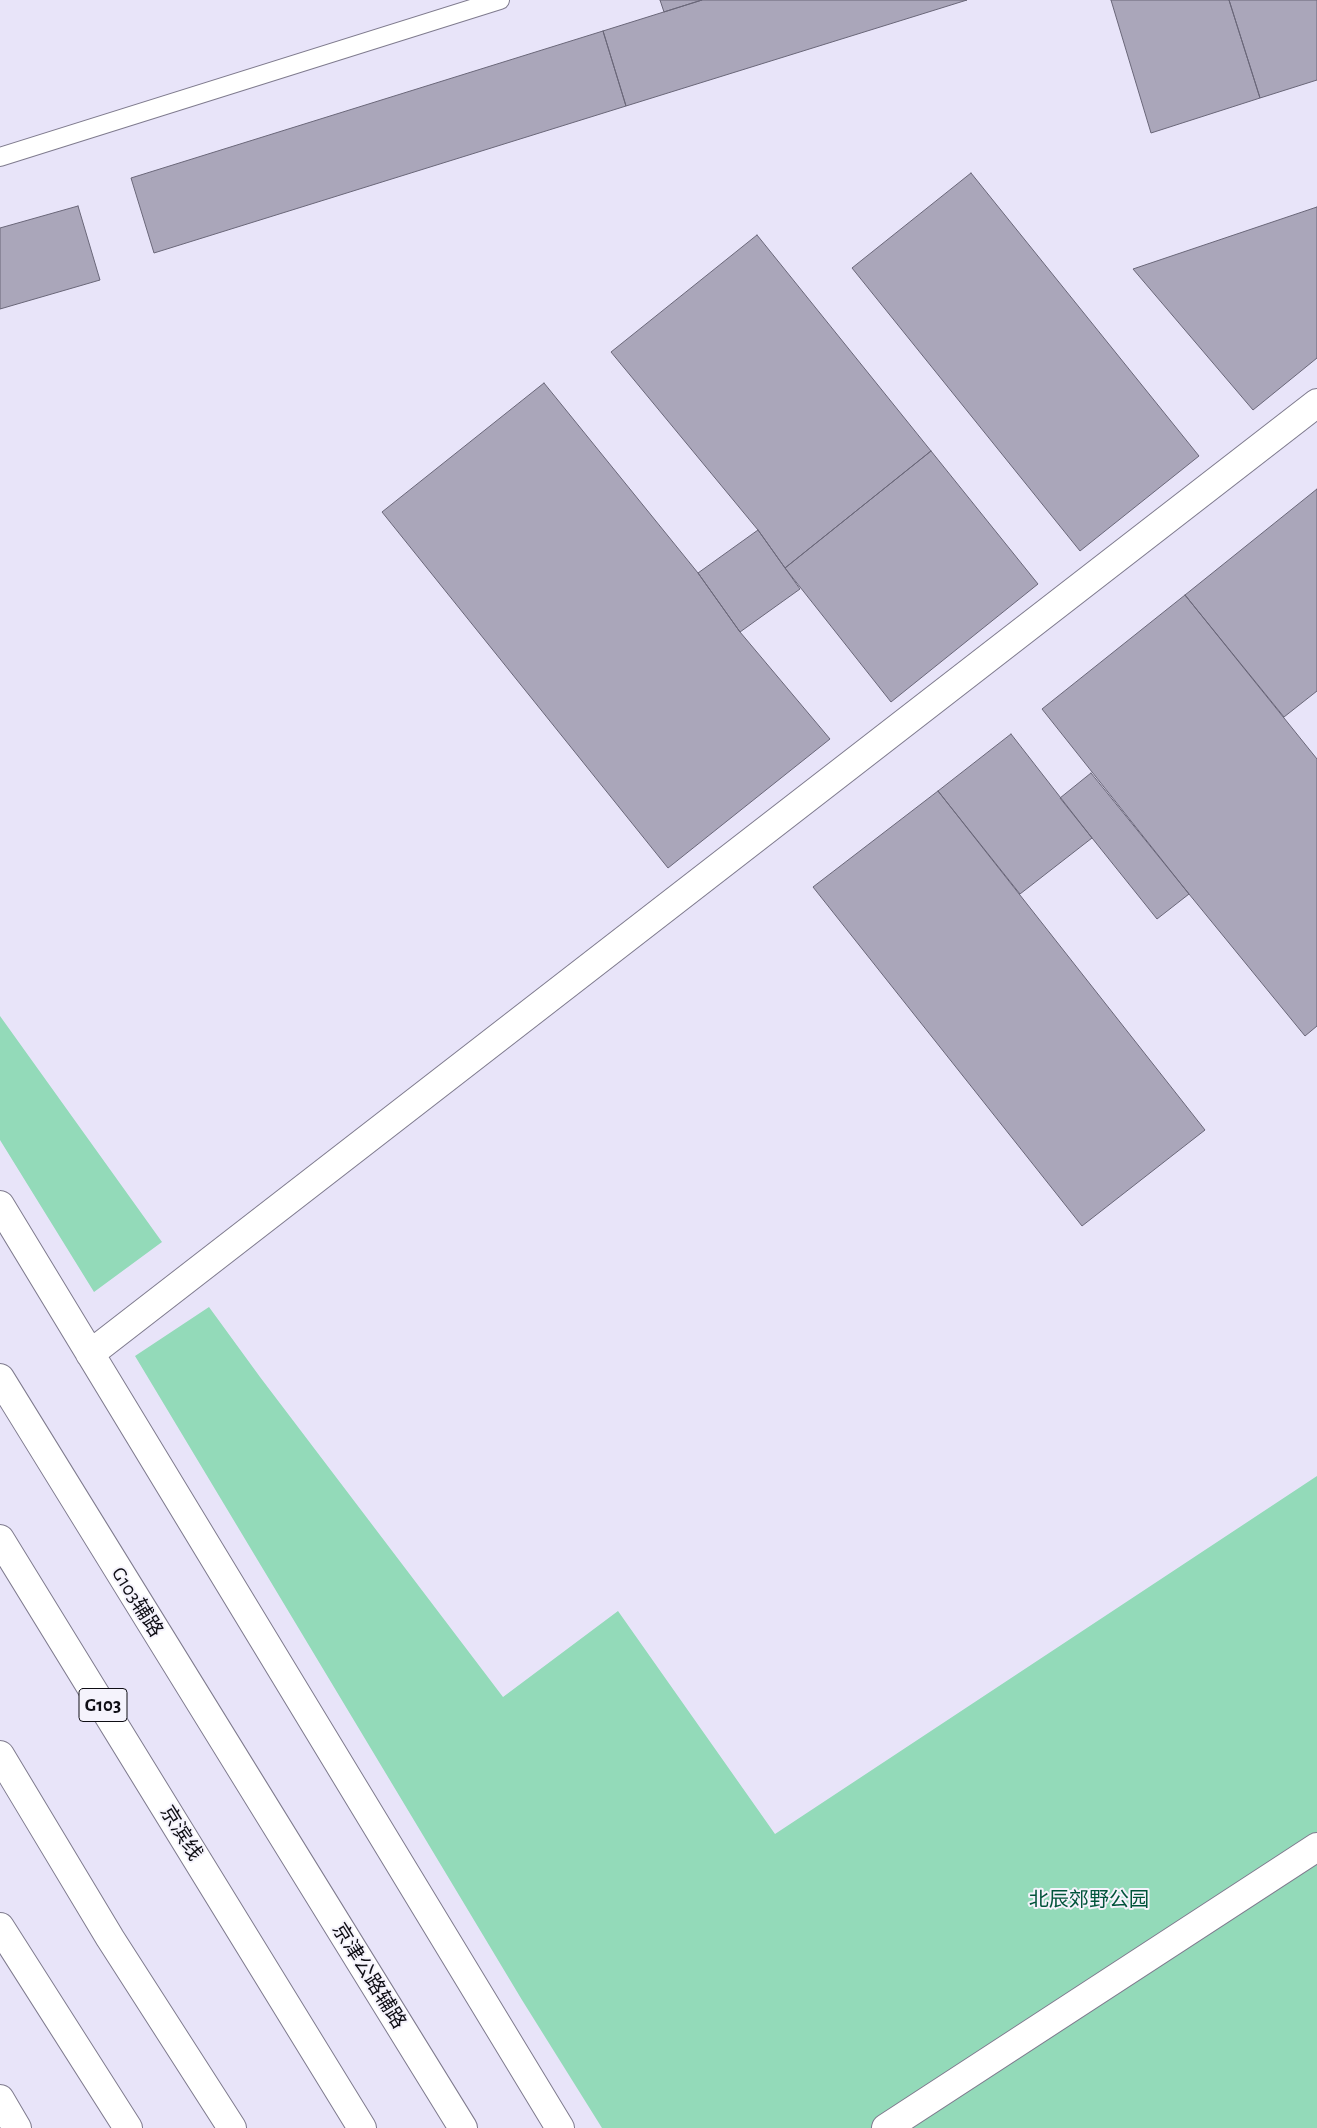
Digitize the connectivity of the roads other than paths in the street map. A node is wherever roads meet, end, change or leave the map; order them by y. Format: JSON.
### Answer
{"nodes":[{"id":1,"x":500,"y":0,"type":"edge"},
{"id":2,"x":0,"y":156,"type":"edge"},
{"id":3,"x":1317,"y":403,"type":"edge"},
{"id":4,"x":0,"y":1205,"type":"edge"},
{"id":5,"x":90,"y":1354,"type":"junction"},
{"id":6,"x":0,"y":1378,"type":"edge"},
{"id":7,"x":0,"y":1539,"type":"edge"},
{"id":8,"x":0,"y":1755,"type":"edge"},
{"id":9,"x":275,"y":1825,"type":"joint"},
{"id":10,"x":1317,"y":1847,"type":"edge"},
{"id":11,"x":0,"y":1928,"type":"edge"},
{"id":12,"x":0,"y":2099,"type":"edge"},
{"id":13,"x":17,"y":2128,"type":"edge"},
{"id":14,"x":128,"y":2128,"type":"edge"},
{"id":15,"x":232,"y":2128,"type":"edge"},
{"id":16,"x":362,"y":2128,"type":"edge"},
{"id":17,"x":463,"y":2128,"type":"edge"},
{"id":18,"x":560,"y":2128,"type":"edge"},
{"id":19,"x":886,"y":2128,"type":"edge"}],
"edges":[{"from":1,"to":2,"type":"lane"},
{"from":3,"to":5,"type":"main road"},
{"from":4,"to":5,"type":"main road"},
{"from":5,"to":18,"type":"main road"},
{"from":6,"to":9,"type":"main road","name":"G103辅路"},
{"from":7,"to":16,"type":"main road","name":"京滨线","number":"G103"},
{"from":8,"to":15,"type":"main road"},
{"from":9,"to":17,"type":"main road","name":"京津公路辅路"},
{"from":10,"to":19,"type":"main road"},
{"from":11,"to":14,"type":"main road"},
{"from":12,"to":13,"type":"main road"}]}
